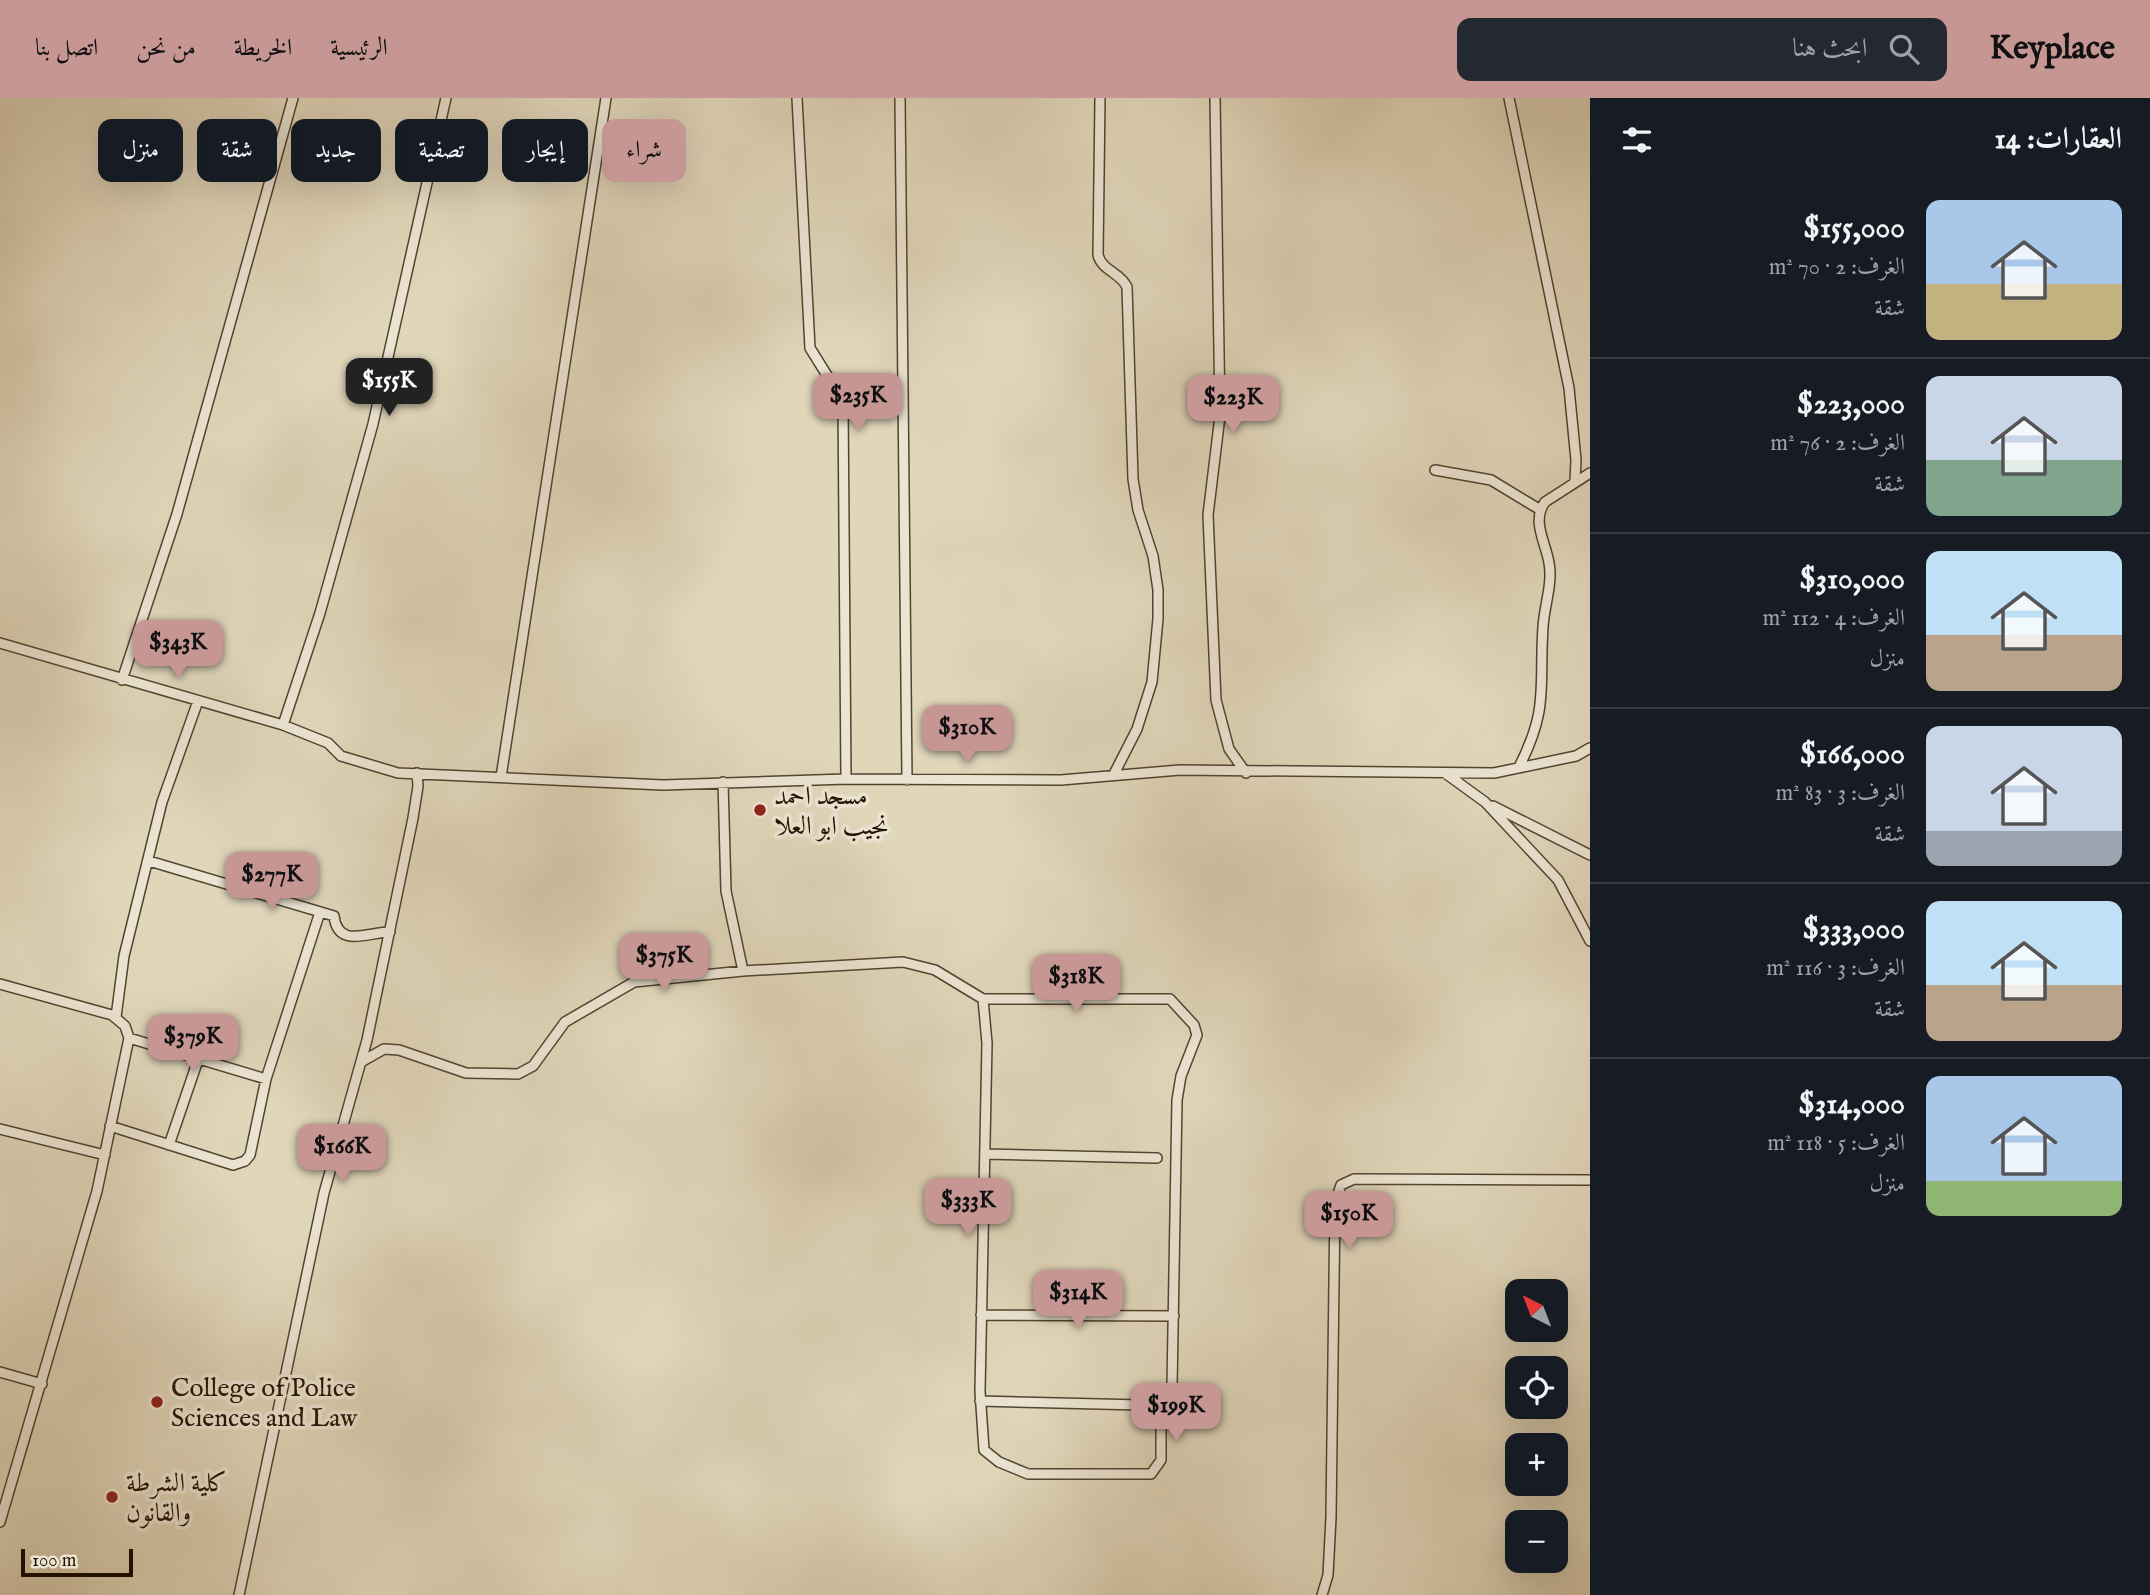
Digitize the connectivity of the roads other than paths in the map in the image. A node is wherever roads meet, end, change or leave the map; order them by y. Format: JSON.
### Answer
{"nodes":[{"id":1,"x":293,"y":98,"type":"edge"},
{"id":2,"x":446,"y":98,"type":"edge"},
{"id":3,"x":606,"y":98,"type":"edge"},
{"id":4,"x":797,"y":98,"type":"edge"},
{"id":5,"x":900,"y":98,"type":"edge"},
{"id":6,"x":1100,"y":98,"type":"edge"},
{"id":7,"x":1215,"y":98,"type":"edge"},
{"id":8,"x":1509,"y":98,"type":"edge"},
{"id":9,"x":1435,"y":470,"type":"dead end"},
{"id":10,"x":1590,"y":472,"type":"edge"},
{"id":11,"x":1575,"y":481,"type":"junction"},
{"id":12,"x":1539,"y":509,"type":"junction"},
{"id":13,"x":0,"y":643,"type":"edge"},
{"id":14,"x":122,"y":680,"type":"junction"},
{"id":15,"x":198,"y":701,"type":"junction"},
{"id":16,"x":283,"y":724,"type":"junction"},
{"id":17,"x":1590,"y":748,"type":"edge"},
{"id":18,"x":1519,"y":767,"type":"junction"},
{"id":19,"x":1445,"y":772,"type":"junction"},
{"id":20,"x":417,"y":773,"type":"junction"},
{"id":21,"x":1246,"y":773,"type":"junction"},
{"id":22,"x":1114,"y":774,"type":"junction"},
{"id":23,"x":501,"y":777,"type":"junction"},
{"id":24,"x":846,"y":779,"type":"junction"},
{"id":25,"x":907,"y":779,"type":"junction"},
{"id":26,"x":723,"y":782,"type":"junction"},
{"id":27,"x":1485,"y":802,"type":"junction"},
{"id":28,"x":1590,"y":855,"type":"edge"},
{"id":29,"x":149,"y":861,"type":"junction"},
{"id":30,"x":320,"y":912,"type":"junction"},
{"id":31,"x":390,"y":932,"type":"junction"},
{"id":32,"x":1590,"y":941,"type":"edge"},
{"id":33,"x":743,"y":971,"type":"junction"},
{"id":34,"x":0,"y":984,"type":"edge"},
{"id":35,"x":983,"y":999,"type":"junction"},
{"id":36,"x":116,"y":1017,"type":"junction"},
{"id":37,"x":368,"y":1035,"type":"junction"},
{"id":38,"x":129,"y":1038,"type":"junction"},
{"id":39,"x":384,"y":1049,"type":"junction"},
{"id":40,"x":198,"y":1060,"type":"junction"},
{"id":41,"x":361,"y":1062,"type":"junction"},
{"id":42,"x":266,"y":1079,"type":"junction"},
{"id":43,"x":110,"y":1126,"type":"junction"},
{"id":44,"x":0,"y":1129,"type":"edge"},
{"id":45,"x":169,"y":1145,"type":"junction"},
{"id":46,"x":985,"y":1154,"type":"junction"},
{"id":47,"x":105,"y":1155,"type":"junction"},
{"id":48,"x":1157,"y":1158,"type":"dead end"},
{"id":49,"x":1590,"y":1180,"type":"edge"},
{"id":50,"x":981,"y":1315,"type":"junction"},
{"id":51,"x":1174,"y":1316,"type":"junction"},
{"id":52,"x":0,"y":1371,"type":"edge"},
{"id":53,"x":41,"y":1384,"type":"junction"},
{"id":54,"x":1161,"y":1398,"type":"junction"},
{"id":55,"x":980,"y":1401,"type":"junction"},
{"id":56,"x":0,"y":1522,"type":"edge"},
{"id":57,"x":239,"y":1595,"type":"edge"},
{"id":58,"x":1322,"y":1595,"type":"edge"}],
"edges":[{"from":1,"to":14,"type":"street"},
{"from":2,"to":16,"type":"street"},
{"from":3,"to":23,"type":"street"},
{"from":4,"to":24,"type":"street"},
{"from":5,"to":25,"type":"street"},
{"from":6,"to":22,"type":"street"},
{"from":7,"to":21,"type":"street"},
{"from":8,"to":11,"type":"street"},
{"from":9,"to":12,"type":"street"},
{"from":10,"to":11,"type":"street"},
{"from":11,"to":12,"type":"street"},
{"from":12,"to":18,"type":"street"},
{"from":13,"to":14,"type":"street"},
{"from":14,"to":15,"type":"street"},
{"from":15,"to":16,"type":"street"},
{"from":15,"to":29,"type":"street"},
{"from":16,"to":20,"type":"street"},
{"from":17,"to":18,"type":"street"},
{"from":18,"to":19,"type":"street"},
{"from":19,"to":21,"type":"street"},
{"from":19,"to":27,"type":"street"},
{"from":20,"to":23,"type":"street"},
{"from":20,"to":31,"type":"street"},
{"from":21,"to":22,"type":"street"},
{"from":22,"to":25,"type":"street"},
{"from":23,"to":26,"type":"street"},
{"from":24,"to":25,"type":"street"},
{"from":24,"to":26,"type":"street"},
{"from":26,"to":33,"type":"street"},
{"from":27,"to":28,"type":"street"},
{"from":27,"to":32,"type":"street"},
{"from":29,"to":30,"type":"street"},
{"from":29,"to":36,"type":"street"},
{"from":30,"to":31,"type":"street"},
{"from":30,"to":42,"type":"street"},
{"from":31,"to":37,"type":"street"},
{"from":33,"to":35,"type":"street"},
{"from":33,"to":39,"type":"street"},
{"from":34,"to":36,"type":"street"},
{"from":35,"to":46,"type":"street"},
{"from":35,"to":51,"type":"street"},
{"from":36,"to":38,"type":"street"},
{"from":37,"to":39,"type":"street"},
{"from":37,"to":41,"type":"street"},
{"from":38,"to":40,"type":"street"},
{"from":38,"to":43,"type":"street"},
{"from":39,"to":41,"type":"street"},
{"from":40,"to":42,"type":"street"},
{"from":40,"to":45,"type":"street"},
{"from":41,"to":57,"type":"street"},
{"from":42,"to":45,"type":"street"},
{"from":43,"to":45,"type":"street"},
{"from":43,"to":47,"type":"street"},
{"from":44,"to":47,"type":"street"},
{"from":46,"to":48,"type":"street"},
{"from":46,"to":50,"type":"street"},
{"from":47,"to":53,"type":"street"},
{"from":49,"to":58,"type":"street"},
{"from":50,"to":51,"type":"street"},
{"from":50,"to":55,"type":"street"},
{"from":51,"to":54,"type":"street"},
{"from":52,"to":53,"type":"street"},
{"from":53,"to":56,"type":"street"},
{"from":54,"to":55,"type":"street"},
{"from":54,"to":55,"type":"street"}]}
